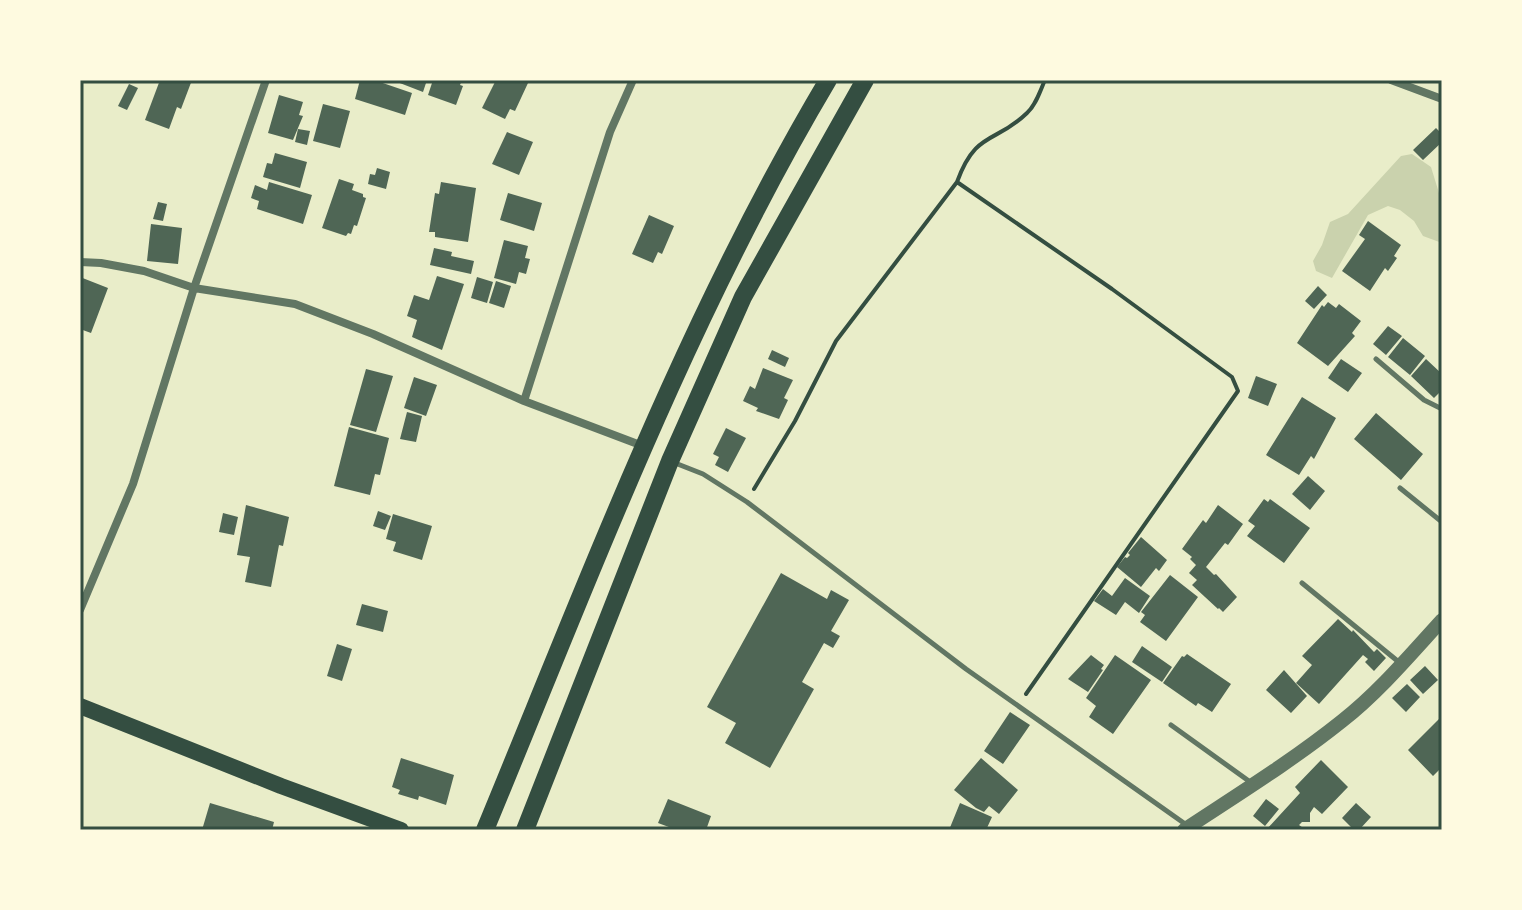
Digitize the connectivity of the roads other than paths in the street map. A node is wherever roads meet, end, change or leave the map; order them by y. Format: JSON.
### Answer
{"nodes":[{"id":1,"x":266,"y":80,"type":"edge"},
{"id":2,"x":633,"y":80,"type":"edge"},
{"id":3,"x":828,"y":80,"type":"edge"},
{"id":4,"x":865,"y":80,"type":"edge"},
{"id":5,"x":1391,"y":80,"type":"edge"},
{"id":6,"x":1442,"y":99,"type":"edge"},
{"id":7,"x":80,"y":262,"type":"edge"},
{"id":8,"x":194,"y":288,"type":"junction"},
{"id":9,"x":1376,"y":359,"type":"dead end"},
{"id":10,"x":524,"y":401,"type":"junction"},
{"id":11,"x":1442,"y":409,"type":"edge"},
{"id":12,"x":644,"y":446,"type":"junction"},
{"id":13,"x":670,"y":461,"type":"junction"},
{"id":14,"x":1400,"y":488,"type":"dead end"},
{"id":15,"x":1442,"y":522,"type":"edge"},
{"id":16,"x":1302,"y":583,"type":"dead end"},
{"id":17,"x":80,"y":610,"type":"edge"},
{"id":18,"x":1442,"y":620,"type":"edge"},
{"id":19,"x":1401,"y":664,"type":"junction"},
{"id":20,"x":80,"y":706,"type":"edge"},
{"id":21,"x":1171,"y":725,"type":"dead end"},
{"id":22,"x":1254,"y":784,"type":"junction"},
{"id":23,"x":1189,"y":829,"type":"edge"},
{"id":24,"x":401,"y":830,"type":"edge"},
{"id":25,"x":485,"y":830,"type":"edge"},
{"id":26,"x":525,"y":830,"type":"edge"}],
"edges":[{"from":1,"to":8,"type":"street"},
{"from":2,"to":10,"type":"street"},
{"from":3,"to":12,"type":"highway"},
{"from":4,"to":13,"type":"highway"},
{"from":5,"to":6,"type":"street"},
{"from":7,"to":8,"type":"street"},
{"from":8,"to":10,"type":"street"},
{"from":8,"to":17,"type":"street"},
{"from":9,"to":11,"type":"lane"},
{"from":10,"to":12,"type":"street"},
{"from":12,"to":25,"type":"highway"},
{"from":13,"to":23,"type":"lane"},
{"from":13,"to":26,"type":"highway"},
{"from":14,"to":15,"type":"lane"},
{"from":16,"to":19,"type":"lane"},
{"from":18,"to":19,"type":"street"},
{"from":19,"to":22,"type":"street"},
{"from":20,"to":24,"type":"main road"},
{"from":21,"to":22,"type":"lane"},
{"from":22,"to":23,"type":"street"}]}
